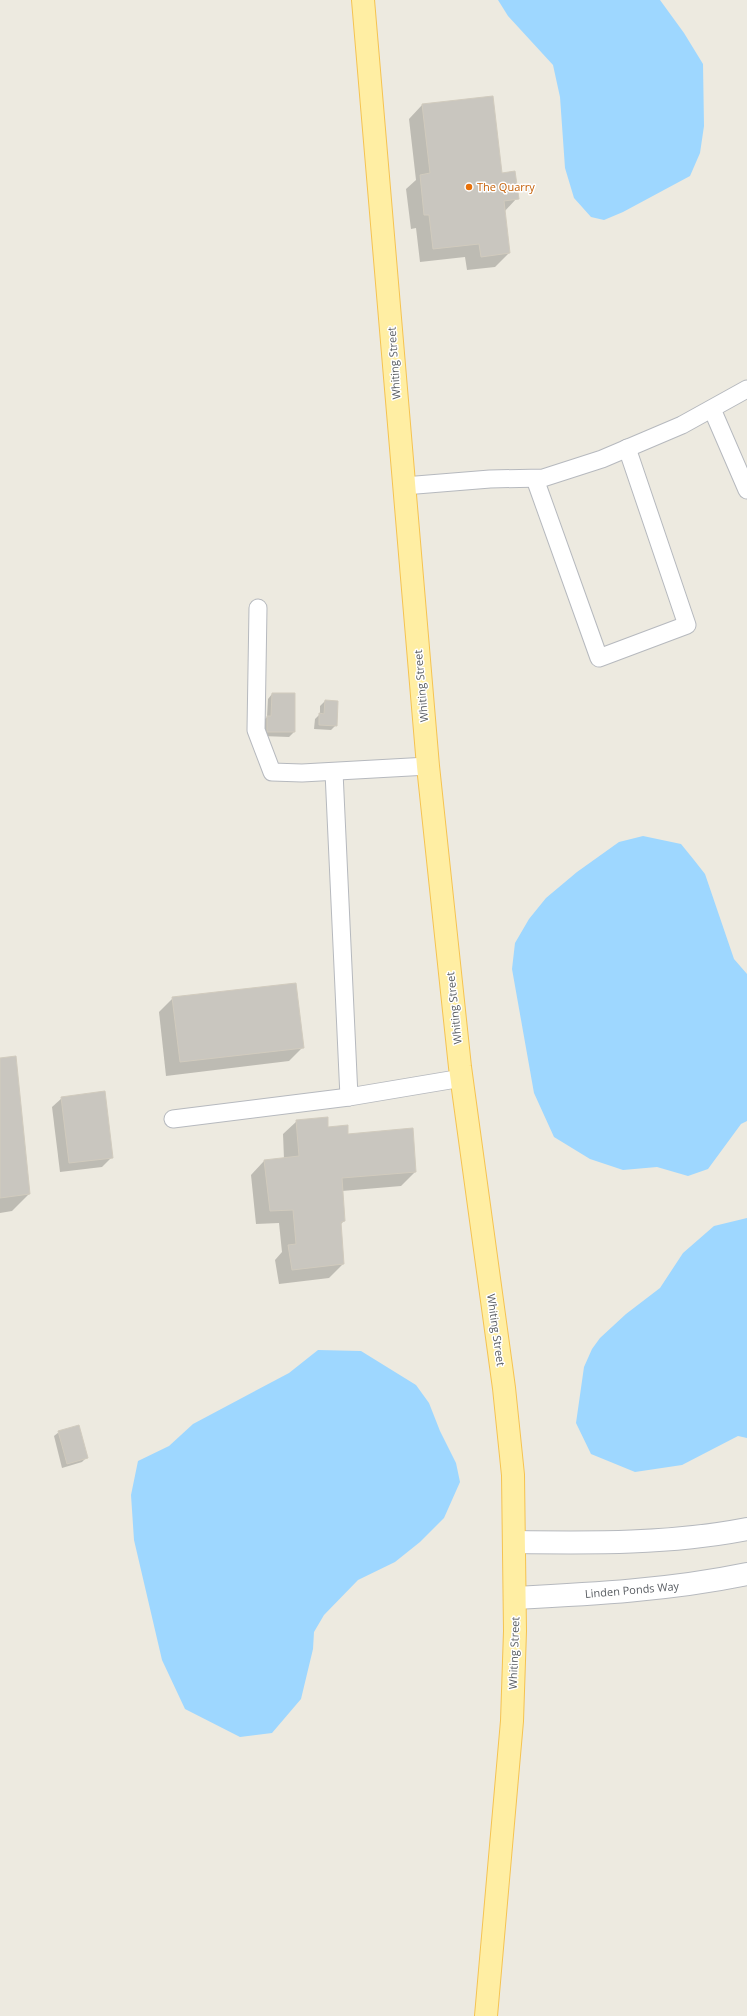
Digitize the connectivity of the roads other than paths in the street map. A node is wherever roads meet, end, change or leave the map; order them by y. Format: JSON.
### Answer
{"nodes":[{"id":1,"x":363,"y":0,"type":"edge"},
{"id":2,"x":747,"y":389,"type":"edge"},
{"id":3,"x":712,"y":409,"type":"junction"},
{"id":4,"x":627,"y":448,"type":"junction"},
{"id":5,"x":535,"y":479,"type":"junction"},
{"id":6,"x":404,"y":486,"type":"junction"},
{"id":7,"x":747,"y":490,"type":"edge"},
{"id":8,"x":258,"y":608,"type":"dead end"},
{"id":9,"x":428,"y":766,"type":"junction"},
{"id":10,"x":334,"y":772,"type":"junction"},
{"id":11,"x":462,"y":1078,"type":"junction"},
{"id":12,"x":349,"y":1097,"type":"junction"},
{"id":13,"x":173,"y":1119,"type":"dead end"},
{"id":14,"x":747,"y":1529,"type":"edge"},
{"id":15,"x":515,"y":1542,"type":"junction"},
{"id":16,"x":747,"y":1574,"type":"edge"},
{"id":17,"x":515,"y":1598,"type":"junction"},
{"id":18,"x":486,"y":2016,"type":"edge"}],
"edges":[{"from":1,"to":6,"type":"main road","name":"Whiting Street"},
{"from":2,"to":3,"type":"lane"},
{"from":3,"to":4,"type":"lane"},
{"from":3,"to":7,"type":"lane"},
{"from":4,"to":5,"type":"lane"},
{"from":4,"to":5,"type":"lane"},
{"from":5,"to":6,"type":"lane"},
{"from":6,"to":9,"type":"main road","name":"Whiting Street"},
{"from":8,"to":10,"type":"lane"},
{"from":9,"to":10,"type":"lane"},
{"from":9,"to":11,"type":"main road","name":"Whiting Street"},
{"from":10,"to":12,"type":"lane"},
{"from":11,"to":12,"type":"lane"},
{"from":11,"to":15,"type":"main road","name":"Whiting Street"},
{"from":12,"to":13,"type":"lane"},
{"from":14,"to":15,"type":"street"},
{"from":15,"to":17,"type":"main road","name":"Whiting Street"},
{"from":16,"to":17,"type":"street","name":"Linden Ponds Way"},
{"from":17,"to":18,"type":"main road","name":"Whiting Street"}]}
